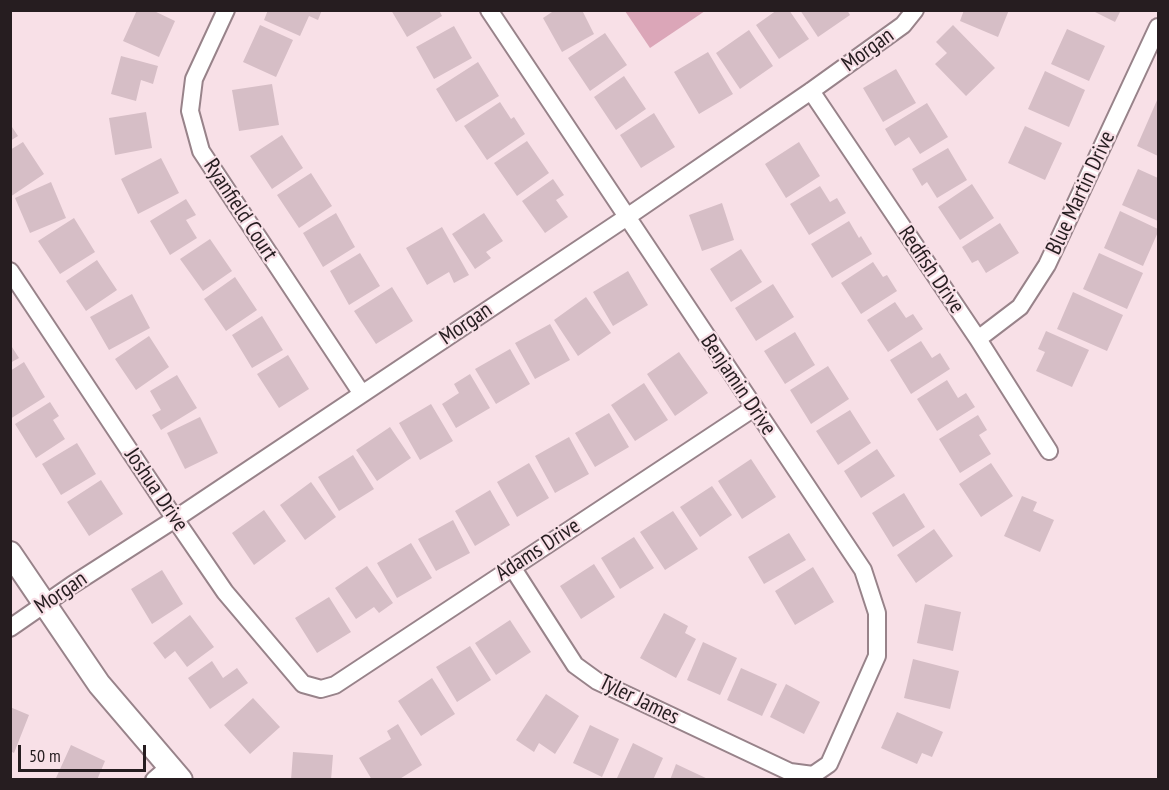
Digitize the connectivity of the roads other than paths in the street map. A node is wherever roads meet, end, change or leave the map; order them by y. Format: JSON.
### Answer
{"nodes":[{"id":1,"x":226,"y":10,"type":"edge"},
{"id":2,"x":489,"y":10,"type":"edge"},
{"id":3,"x":915,"y":10,"type":"edge"},
{"id":4,"x":1158,"y":27,"type":"edge"},
{"id":5,"x":1154,"y":48,"type":"edge"},
{"id":6,"x":811,"y":91,"type":"junction"},
{"id":7,"x":627,"y":217,"type":"junction"},
{"id":8,"x":10,"y":271,"type":"edge"},
{"id":9,"x":978,"y":339,"type":"junction"},
{"id":10,"x":362,"y":394,"type":"junction"},
{"id":11,"x":754,"y":408,"type":"junction"},
{"id":12,"x":1049,"y":451,"type":"dead end"},
{"id":13,"x":175,"y":519,"type":"junction"},
{"id":14,"x":10,"y":553,"type":"edge"},
{"id":15,"x":512,"y":567,"type":"junction"},
{"id":16,"x":44,"y":604,"type":"junction"},
{"id":17,"x":10,"y":628,"type":"edge"},
{"id":18,"x":321,"y":689,"type":"joint"},
{"id":19,"x":168,"y":775,"type":"edge"},
{"id":20,"x":813,"y":775,"type":"joint"}],
"edges":[{"from":1,"to":10,"type":"street","name":"Ryanfield Court"},
{"from":2,"to":7,"type":"street","name":"Benjamin Drive"},
{"from":3,"to":6,"type":"street","name":"Morgan"},
{"from":4,"to":5,"type":"street","name":"Blue Martin Drive"},
{"from":5,"to":9,"type":"street","name":"Blue Martin Drive"},
{"from":6,"to":7,"type":"street","name":"Morgan"},
{"from":6,"to":9,"type":"street","name":"Redfish Drive"},
{"from":7,"to":10,"type":"street","name":"Morgan"},
{"from":7,"to":11,"type":"street","name":"Benjamin Drive"},
{"from":8,"to":13,"type":"street","name":"Joshua Drive"},
{"from":9,"to":12,"type":"street","name":"Redfish Drive"},
{"from":10,"to":13,"type":"street","name":"Morgan"},
{"from":11,"to":15,"type":"street","name":"Adams Drive"},
{"from":11,"to":20,"type":"street","name":"Benjamin Drive"},
{"from":13,"to":16,"type":"street","name":"Morgan"},
{"from":13,"to":18,"type":"street","name":"Joshua Drive"},
{"from":14,"to":16,"type":"main road"},
{"from":15,"to":18,"type":"street","name":"Adams Drive"},
{"from":15,"to":20,"type":"street","name":"Tyler James"},
{"from":16,"to":17,"type":"street","name":"Morgan"},
{"from":16,"to":19,"type":"main road"}]}
